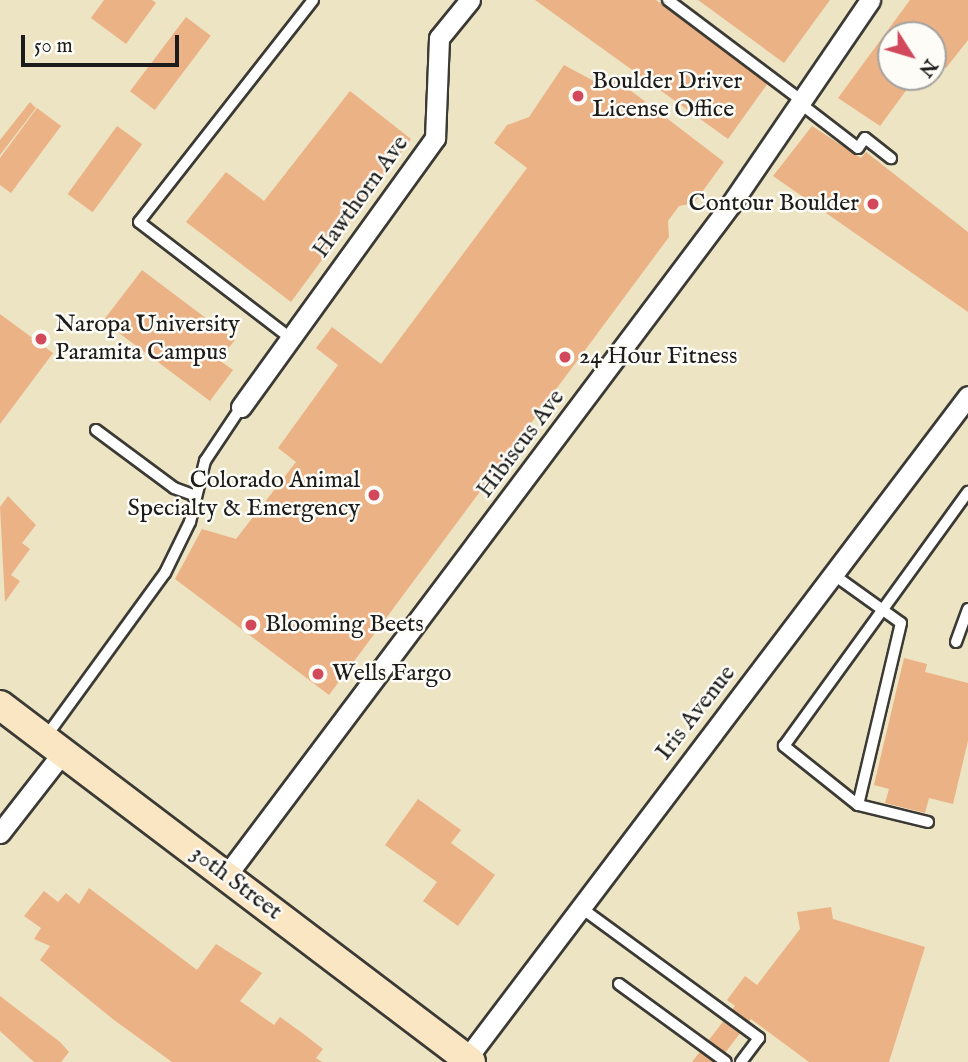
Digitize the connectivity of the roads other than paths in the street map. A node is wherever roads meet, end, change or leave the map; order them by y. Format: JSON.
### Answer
{"nodes":[{"id":1,"x":313,"y":0,"type":"edge"},
{"id":2,"x":470,"y":0,"type":"edge"},
{"id":3,"x":668,"y":0,"type":"edge"},
{"id":4,"x":870,"y":0,"type":"edge"},
{"id":5,"x":798,"y":100,"type":"junction"},
{"id":6,"x":891,"y":158,"type":"dead end"},
{"id":7,"x":289,"y":337,"type":"junction"},
{"id":8,"x":968,"y":396,"type":"edge"},
{"id":9,"x":241,"y":407,"type":"joint"},
{"id":10,"x":96,"y":430,"type":"dead end"},
{"id":11,"x":968,"y":492,"type":"edge"},
{"id":12,"x":197,"y":496,"type":"junction"},
{"id":13,"x":834,"y":575,"type":"junction"},
{"id":14,"x":968,"y":609,"type":"edge"},
{"id":15,"x":882,"y":611,"type":"junction"},
{"id":16,"x":956,"y":642,"type":"dead end"},
{"id":17,"x":0,"y":705,"type":"edge"},
{"id":18,"x":53,"y":745,"type":"junction"},
{"id":19,"x":858,"y":805,"type":"junction"},
{"id":20,"x":928,"y":822,"type":"dead end"},
{"id":21,"x":0,"y":833,"type":"edge"},
{"id":22,"x":226,"y":876,"type":"junction"},
{"id":23,"x":580,"y":907,"type":"junction"},
{"id":24,"x":619,"y":984,"type":"dead end"},
{"id":25,"x":467,"y":1061,"type":"edge"},
{"id":26,"x":726,"y":1062,"type":"edge"},
{"id":27,"x":741,"y":1062,"type":"edge"}],
"edges":[{"from":1,"to":7,"type":"lane"},
{"from":2,"to":7,"type":"street","name":"Hawthorn Ave"},
{"from":3,"to":5,"type":"lane"},
{"from":4,"to":5,"type":"street","name":"Hibiscus Ave"},
{"from":5,"to":6,"type":"lane"},
{"from":5,"to":22,"type":"street","name":"Hibiscus Ave"},
{"from":7,"to":9,"type":"street","name":"Hawthorn Ave"},
{"from":8,"to":13,"type":"street","name":"Iris Avenue"},
{"from":9,"to":12,"type":"lane"},
{"from":10,"to":12,"type":"lane"},
{"from":11,"to":15,"type":"lane"},
{"from":12,"to":18,"type":"lane"},
{"from":13,"to":15,"type":"lane"},
{"from":13,"to":23,"type":"street","name":"Iris Avenue"},
{"from":14,"to":16,"type":"lane"},
{"from":15,"to":19,"type":"lane"},
{"from":15,"to":19,"type":"lane"},
{"from":17,"to":18,"type":"main road","name":"30th Street"},
{"from":18,"to":21,"type":"street"},
{"from":18,"to":22,"type":"main road","name":"30th Street"},
{"from":19,"to":20,"type":"lane"},
{"from":22,"to":25,"type":"main road","name":"30th Street"},
{"from":23,"to":25,"type":"street","name":"Iris Avenue"},
{"from":23,"to":27,"type":"lane"},
{"from":24,"to":26,"type":"lane"}]}
